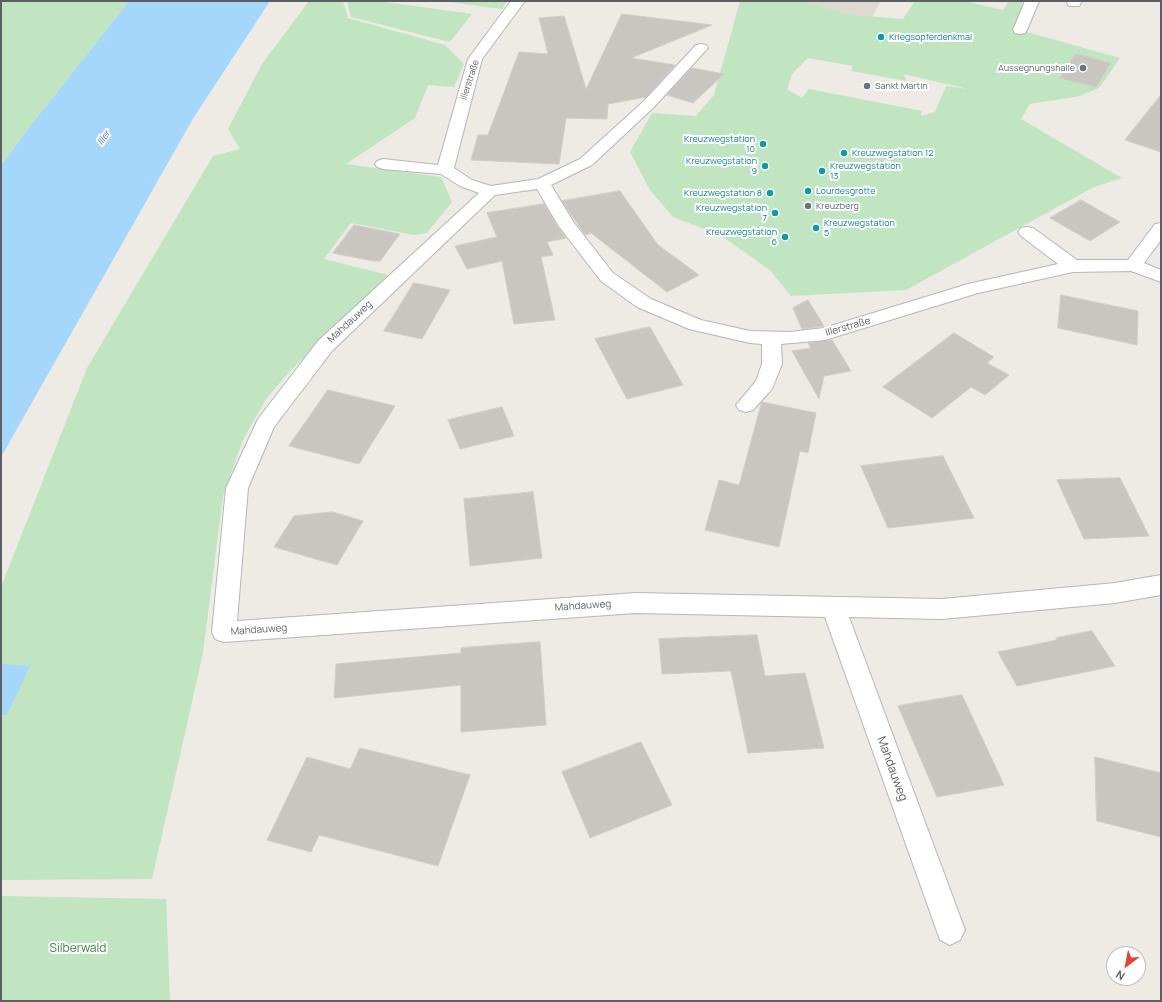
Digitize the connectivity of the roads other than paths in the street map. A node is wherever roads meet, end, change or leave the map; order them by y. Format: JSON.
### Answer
{"nodes":[{"id":1,"x":518,"y":1,"type":"edge"},
{"id":2,"x":1032,"y":1,"type":"edge"},
{"id":3,"x":1020,"y":30,"type":"dead end"},
{"id":4,"x":701,"y":48,"type":"dead end"},
{"id":5,"x":383,"y":164,"type":"dead end"},
{"id":6,"x":445,"y":170,"type":"junction"},
{"id":7,"x":542,"y":183,"type":"junction"},
{"id":8,"x":490,"y":191,"type":"junction"},
{"id":9,"x":1161,"y":228,"type":"edge"},
{"id":10,"x":1027,"y":232,"type":"dead end"},
{"id":11,"x":1133,"y":265,"type":"junction"},
{"id":12,"x":1073,"y":266,"type":"junction"},
{"id":13,"x":1161,"y":276,"type":"edge"},
{"id":14,"x":771,"y":338,"type":"junction"},
{"id":15,"x":746,"y":405,"type":"dead end"},
{"id":16,"x":1161,"y":585,"type":"edge"},
{"id":17,"x":834,"y":608,"type":"junction"},
{"id":18,"x":950,"y":930,"type":"dead end"}],
"edges":[{"from":1,"to":6,"type":"street","name":"Illerstraße"},
{"from":2,"to":3,"type":"street"},
{"from":4,"to":7,"type":"street"},
{"from":5,"to":6,"type":"street"},
{"from":6,"to":8,"type":"street"},
{"from":7,"to":8,"type":"street"},
{"from":7,"to":14,"type":"street","name":"Illerstraße"},
{"from":8,"to":17,"type":"street","name":"Mahdauweg"},
{"from":9,"to":11,"type":"street"},
{"from":10,"to":12,"type":"street"},
{"from":11,"to":12,"type":"street","name":"Illerstraße"},
{"from":11,"to":13,"type":"street","name":"Illerstraße"},
{"from":12,"to":14,"type":"street","name":"Illerstraße"},
{"from":14,"to":15,"type":"street"},
{"from":16,"to":17,"type":"street","name":"Mahdauweg"},
{"from":17,"to":18,"type":"street","name":"Mahdauweg"}]}
